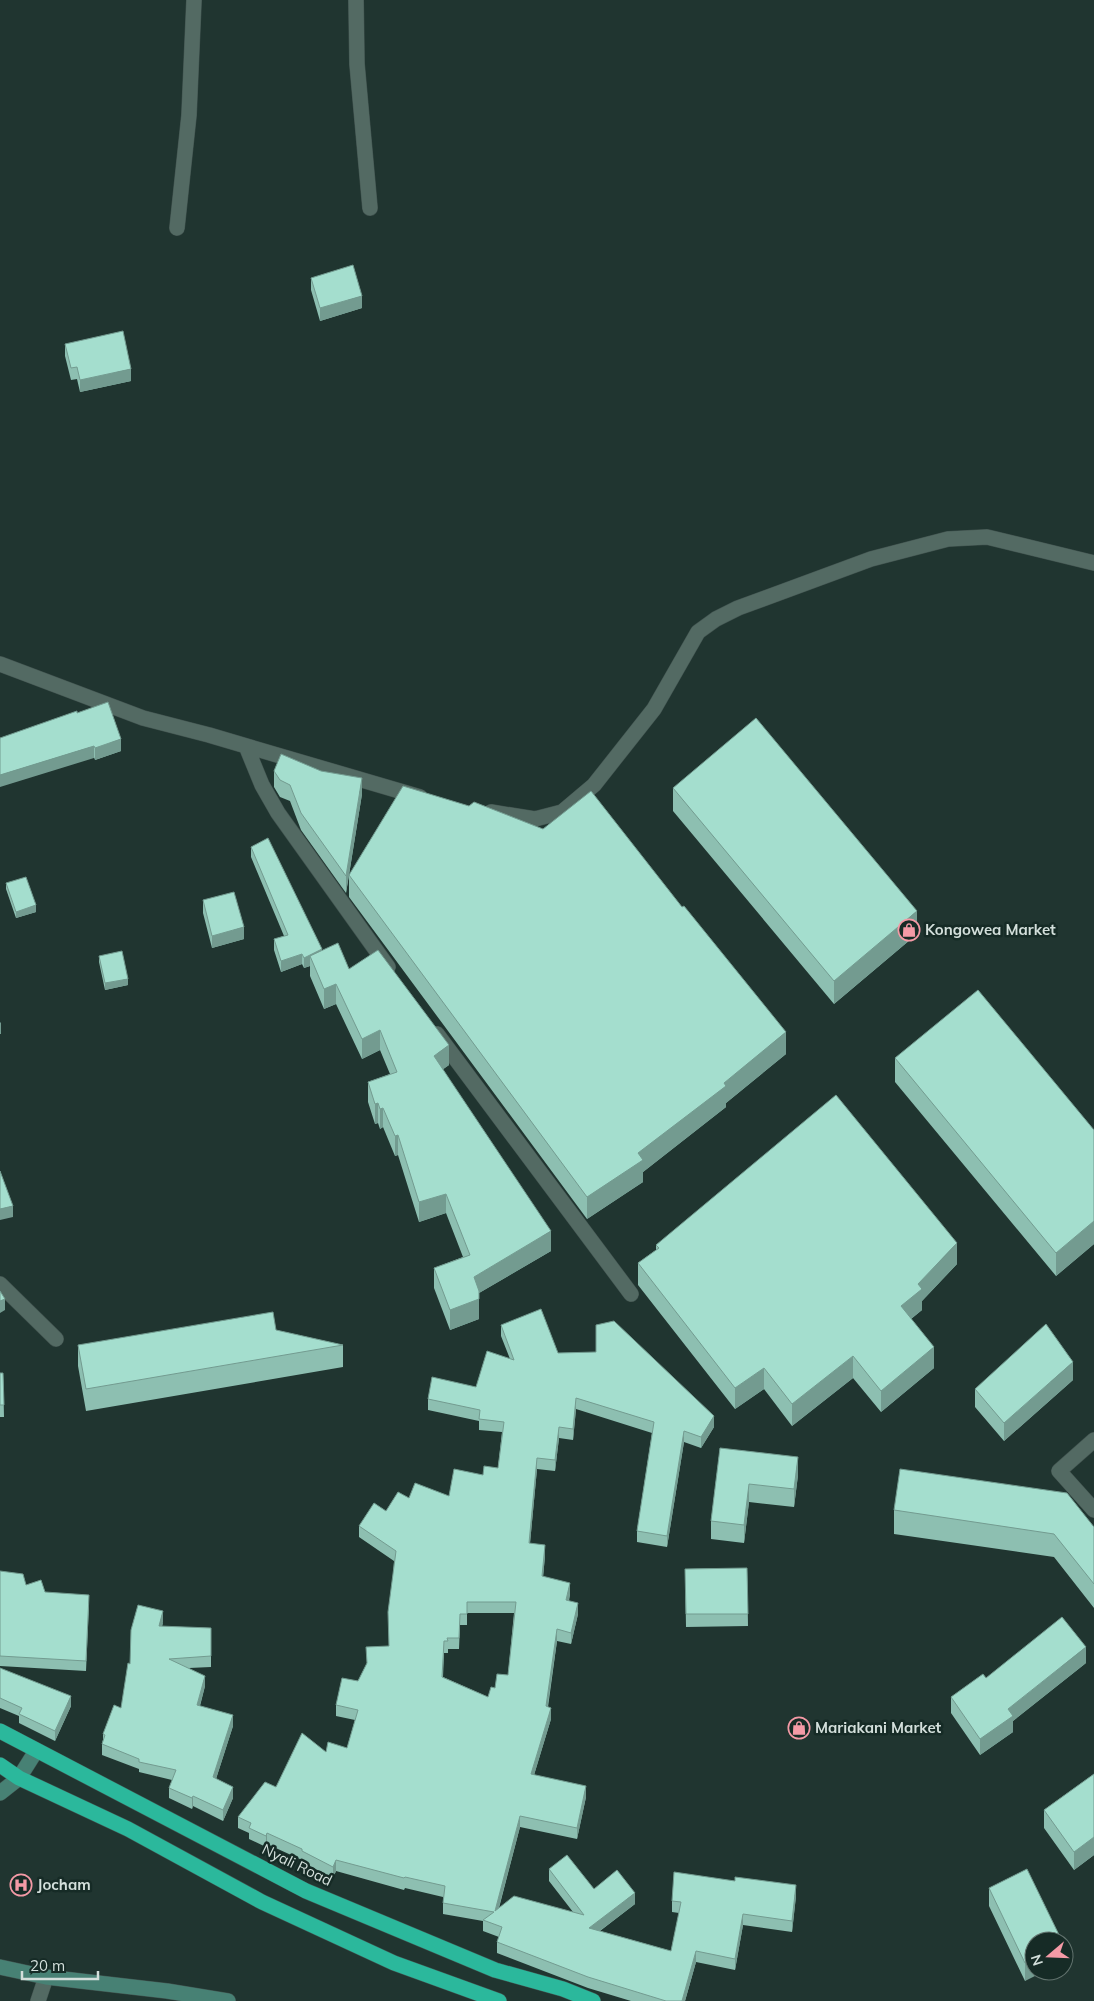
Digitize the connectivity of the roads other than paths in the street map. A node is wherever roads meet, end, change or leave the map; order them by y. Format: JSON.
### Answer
{"nodes":[{"id":1,"x":194,"y":0,"type":"edge"},
{"id":2,"x":356,"y":0,"type":"edge"},
{"id":3,"x":370,"y":208,"type":"dead end"},
{"id":4,"x":177,"y":228,"type":"dead end"},
{"id":5,"x":1094,"y":563,"type":"edge"},
{"id":6,"x":0,"y":664,"type":"edge"},
{"id":7,"x":246,"y":746,"type":"junction"},
{"id":8,"x":434,"y":800,"type":"edge"},
{"id":9,"x":472,"y":808,"type":"edge"},
{"id":10,"x":396,"y":980,"type":"edge"},
{"id":11,"x":426,"y":1019,"type":"edge"},
{"id":12,"x":0,"y":1284,"type":"edge"},
{"id":13,"x":631,"y":1294,"type":"dead end"},
{"id":14,"x":56,"y":1339,"type":"dead end"},
{"id":15,"x":1094,"y":1440,"type":"edge"},
{"id":16,"x":1094,"y":1510,"type":"edge"},
{"id":17,"x":0,"y":1731,"type":"edge"},
{"id":18,"x":36,"y":1751,"type":"junction"},
{"id":19,"x":0,"y":1765,"type":"edge"},
{"id":20,"x":19,"y":1778,"type":"junction"},
{"id":21,"x":0,"y":1793,"type":"edge"},
{"id":22,"x":0,"y":1968,"type":"edge"},
{"id":23,"x":46,"y":1977,"type":"junction"},
{"id":24,"x":38,"y":2001,"type":"edge"},
{"id":25,"x":228,"y":2001,"type":"edge"},
{"id":26,"x":499,"y":2001,"type":"edge"},
{"id":27,"x":593,"y":2001,"type":"edge"}],
"edges":[{"from":1,"to":4,"type":"street"},
{"from":2,"to":3,"type":"street"},
{"from":5,"to":9,"type":"street"},
{"from":6,"to":7,"type":"street"},
{"from":7,"to":8,"type":"street"},
{"from":7,"to":10,"type":"street"},
{"from":11,"to":13,"type":"street"},
{"from":12,"to":14,"type":"street"},
{"from":15,"to":16,"type":"street"},
{"from":17,"to":18,"type":"highway","name":"Nyali Road"},
{"from":18,"to":20,"type":"main road"},
{"from":18,"to":27,"type":"highway","name":"Nyali Road"},
{"from":19,"to":20,"type":"highway"},
{"from":20,"to":21,"type":"main road"},
{"from":20,"to":26,"type":"highway"},
{"from":22,"to":23,"type":"main road"},
{"from":23,"to":24,"type":"street"},
{"from":23,"to":25,"type":"main road"}]}
